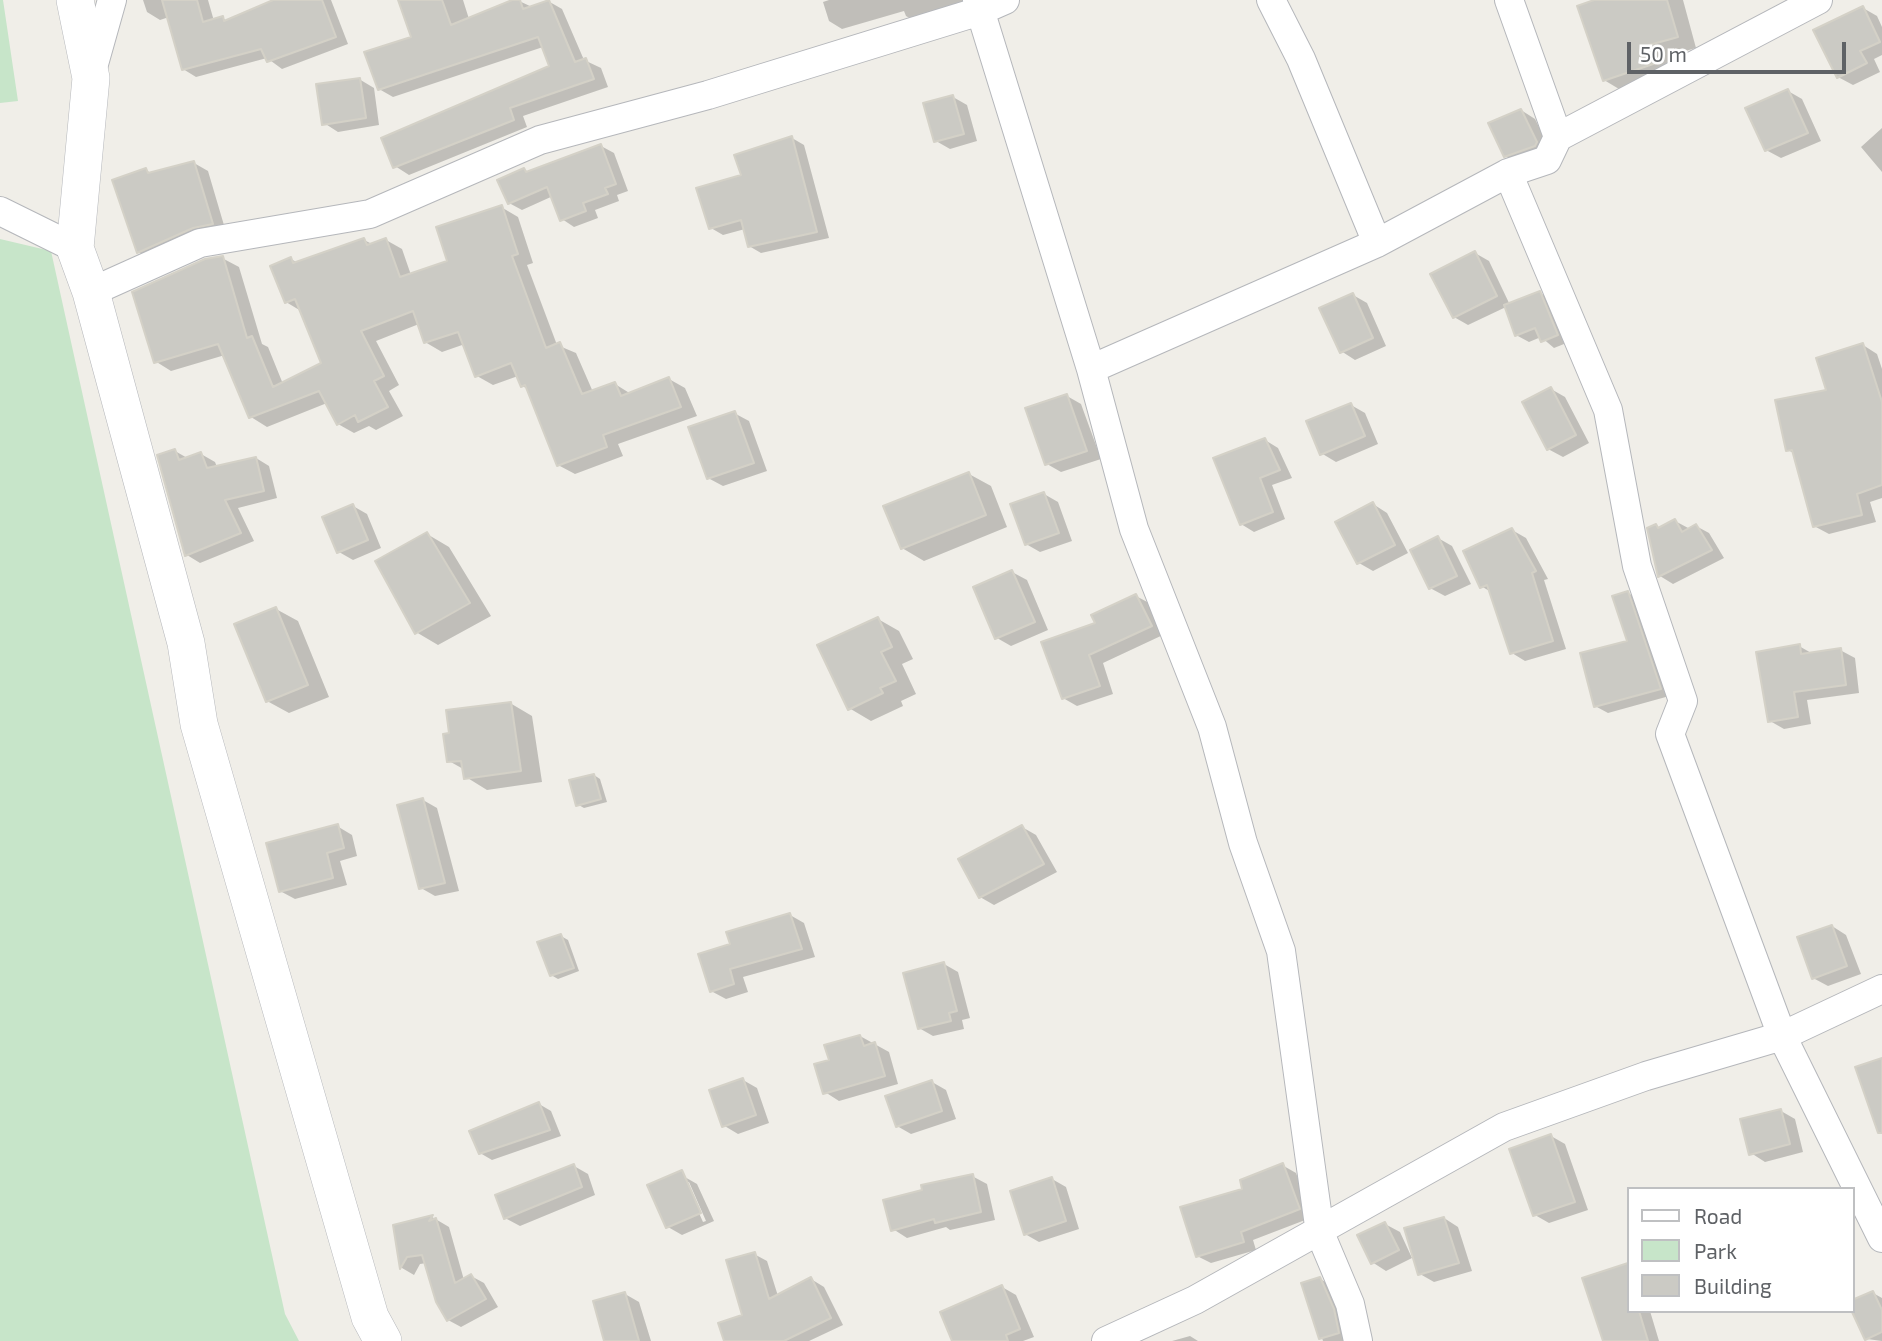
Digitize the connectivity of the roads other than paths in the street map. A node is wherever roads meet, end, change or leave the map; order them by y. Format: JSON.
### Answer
{"nodes":[{"id":1,"x":75,"y":0,"type":"edge"},
{"id":2,"x":112,"y":0,"type":"edge"},
{"id":3,"x":1271,"y":0,"type":"edge"},
{"id":4,"x":1509,"y":0,"type":"edge"},
{"id":5,"x":1818,"y":0,"type":"edge"},
{"id":6,"x":987,"y":4,"type":"edge"},
{"id":7,"x":90,"y":78,"type":"junction"},
{"id":8,"x":1558,"y":137,"type":"junction"},
{"id":9,"x":1508,"y":173,"type":"junction"},
{"id":10,"x":0,"y":211,"type":"edge"},
{"id":11,"x":1377,"y":243,"type":"junction"},
{"id":12,"x":75,"y":248,"type":"junction"},
{"id":13,"x":91,"y":292,"type":"junction"},
{"id":14,"x":1091,"y":369,"type":"junction"},
{"id":15,"x":1882,"y":989,"type":"edge"},
{"id":16,"x":1782,"y":1036,"type":"junction"},
{"id":17,"x":1320,"y":1233,"type":"junction"},
{"id":18,"x":1882,"y":1238,"type":"edge"},
{"id":19,"x":383,"y":1341,"type":"edge"},
{"id":20,"x":1106,"y":1341,"type":"edge"},
{"id":21,"x":1358,"y":1341,"type":"edge"}],
"edges":[{"from":1,"to":7,"type":"street"},
{"from":2,"to":7,"type":"street"},
{"from":3,"to":11,"type":"street"},
{"from":4,"to":8,"type":"street"},
{"from":5,"to":8,"type":"street"},
{"from":6,"to":13,"type":"street"},
{"from":6,"to":14,"type":"street"},
{"from":7,"to":12,"type":"street"},
{"from":8,"to":9,"type":"street"},
{"from":9,"to":11,"type":"street"},
{"from":9,"to":16,"type":"street"},
{"from":10,"to":12,"type":"street"},
{"from":11,"to":14,"type":"street"},
{"from":12,"to":13,"type":"street"},
{"from":13,"to":19,"type":"street"},
{"from":14,"to":17,"type":"street"},
{"from":15,"to":16,"type":"street"},
{"from":16,"to":17,"type":"street"},
{"from":16,"to":18,"type":"street"},
{"from":17,"to":20,"type":"street"},
{"from":17,"to":21,"type":"street"}]}
